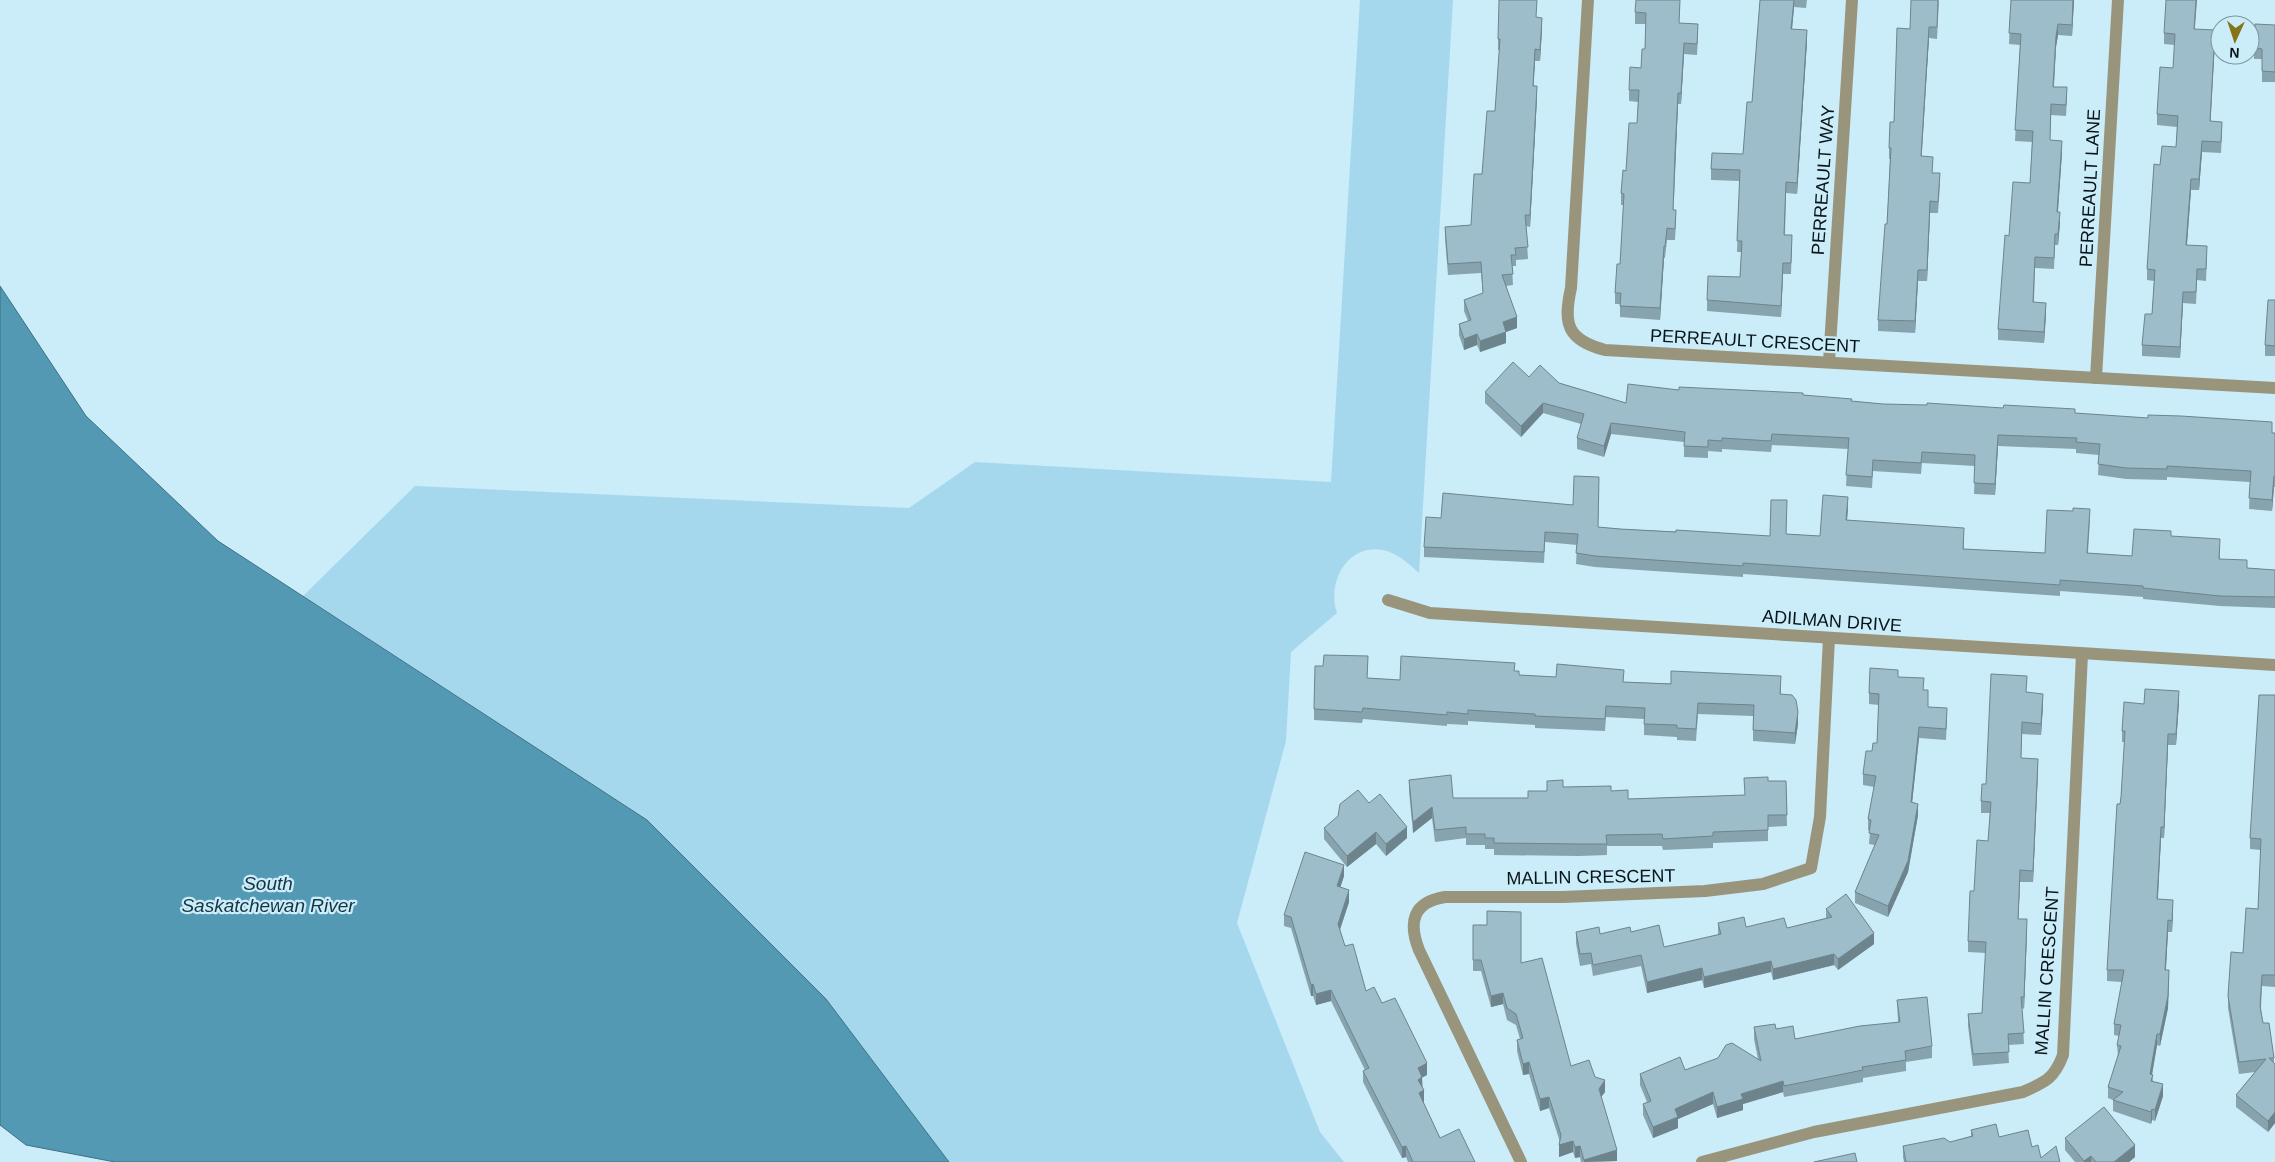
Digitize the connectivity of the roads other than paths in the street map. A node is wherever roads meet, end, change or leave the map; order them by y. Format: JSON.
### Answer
{"nodes":[{"id":1,"x":1588,"y":0,"type":"edge"},
{"id":2,"x":1852,"y":0,"type":"edge"},
{"id":3,"x":2118,"y":0,"type":"edge"},
{"id":4,"x":1829,"y":362,"type":"junction"},
{"id":5,"x":2096,"y":378,"type":"junction"},
{"id":6,"x":2275,"y":388,"type":"edge"},
{"id":7,"x":1388,"y":600,"type":"dead end"},
{"id":8,"x":1829,"y":638,"type":"junction"},
{"id":9,"x":2082,"y":654,"type":"junction"},
{"id":10,"x":2275,"y":665,"type":"edge"},
{"id":11,"x":1521,"y":1162,"type":"edge"},
{"id":12,"x":1702,"y":1162,"type":"edge"}],
"edges":[{"from":1,"to":4,"type":"street","name":"PERREAULT CRESCENT"},
{"from":2,"to":4,"type":"street","name":"PERREAULT WAY"},
{"from":3,"to":5,"type":"street","name":"PERREAULT LANE"},
{"from":4,"to":5,"type":"street","name":"PERREAULT CRESCENT"},
{"from":5,"to":6,"type":"street","name":"PERREAULT CRESCENT"},
{"from":7,"to":8,"type":"street","name":"ADILMAN DRIVE"},
{"from":8,"to":9,"type":"street","name":"ADILMAN DRIVE"},
{"from":8,"to":11,"type":"street","name":"MALLIN CRESCENT"},
{"from":9,"to":10,"type":"street","name":"ADILMAN DRIVE"},
{"from":9,"to":12,"type":"street","name":"MALLIN CRESCENT"}]}
